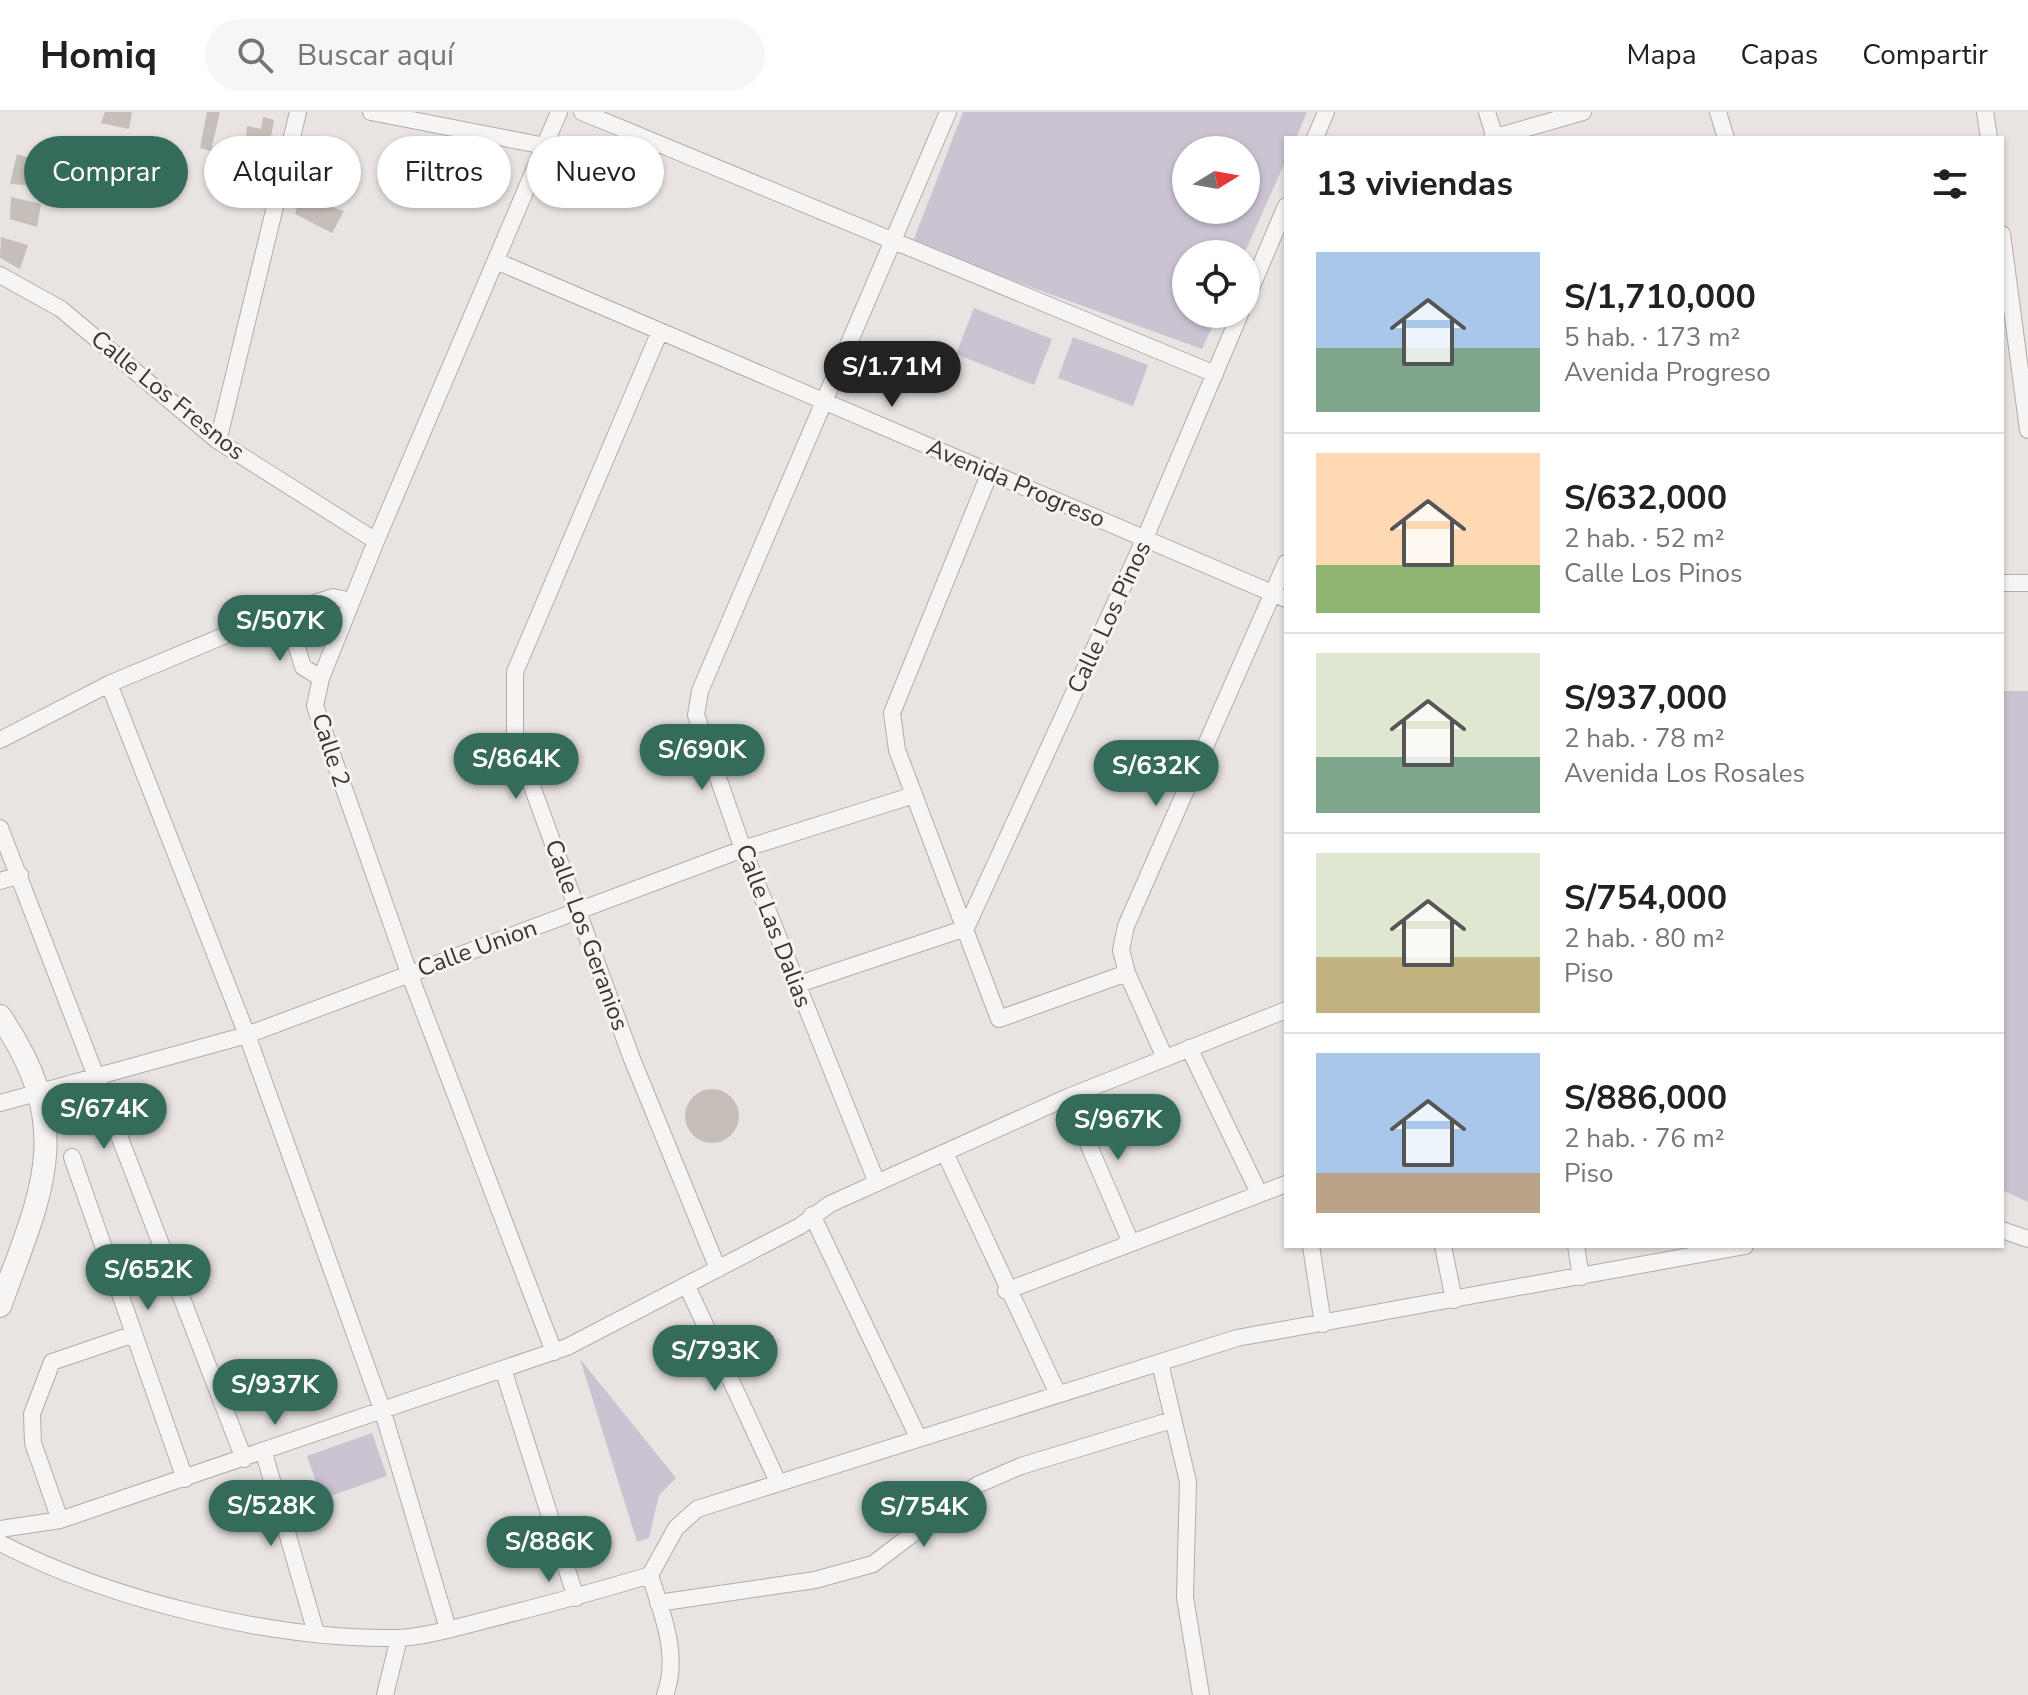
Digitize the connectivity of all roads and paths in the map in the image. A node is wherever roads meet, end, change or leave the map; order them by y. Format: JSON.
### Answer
{"nodes":[{"id":1,"x":298,"y":112,"type":"edge"},
{"id":2,"x":371,"y":112,"type":"edge"},
{"id":3,"x":559,"y":112,"type":"edge"},
{"id":4,"x":582,"y":112,"type":"edge"},
{"id":5,"x":948,"y":112,"type":"edge"},
{"id":6,"x":1326,"y":112,"type":"edge"},
{"id":7,"x":1487,"y":112,"type":"edge"},
{"id":8,"x":1583,"y":112,"type":"edge"},
{"id":9,"x":1718,"y":112,"type":"edge"},
{"id":10,"x":1985,"y":112,"type":"edge"},
{"id":11,"x":549,"y":136,"type":"edge"},
{"id":12,"x":1316,"y":136,"type":"edge"},
{"id":13,"x":1493,"y":136,"type":"edge"},
{"id":14,"x":1501,"y":136,"type":"edge"},
{"id":15,"x":1725,"y":136,"type":"edge"},
{"id":16,"x":1989,"y":136,"type":"edge"},
{"id":17,"x":527,"y":142,"type":"edge"},
{"id":18,"x":527,"y":188,"type":"edge"},
{"id":19,"x":1284,"y":211,"type":"edge"},
{"id":20,"x":893,"y":241,"type":"junction"},
{"id":21,"x":2004,"y":243,"type":"edge"},
{"id":22,"x":496,"y":261,"type":"junction"},
{"id":23,"x":1260,"y":267,"type":"edge"},
{"id":24,"x":0,"y":275,"type":"edge"},
{"id":25,"x":2021,"y":322,"type":"edge"},
{"id":26,"x":1234,"y":328,"type":"edge"},
{"id":27,"x":660,"y":331,"type":"junction"},
{"id":28,"x":1215,"y":374,"type":"junction"},
{"id":29,"x":824,"y":401,"type":"junction"},
{"id":30,"x":2028,"y":430,"type":"edge"},
{"id":31,"x":218,"y":441,"type":"junction"},
{"id":32,"x":990,"y":472,"type":"junction"},
{"id":33,"x":1145,"y":538,"type":"junction"},
{"id":34,"x":376,"y":541,"type":"junction"},
{"id":35,"x":1284,"y":572,"type":"edge"},
{"id":36,"x":2004,"y":583,"type":"edge"},
{"id":37,"x":2028,"y":583,"type":"edge"},
{"id":38,"x":1279,"y":596,"type":"edge"},
{"id":39,"x":352,"y":601,"type":"junction"},
{"id":40,"x":286,"y":612,"type":"junction"},
{"id":41,"x":321,"y":678,"type":"junction"},
{"id":42,"x":109,"y":684,"type":"junction"},
{"id":43,"x":0,"y":740,"type":"edge"},
{"id":44,"x":914,"y":795,"type":"junction"},
{"id":45,"x":0,"y":828,"type":"edge"},
{"id":46,"x":743,"y":849,"type":"junction"},
{"id":47,"x":20,"y":875,"type":"junction"},
{"id":48,"x":0,"y":881,"type":"edge"},
{"id":49,"x":579,"y":910,"type":"junction"},
{"id":50,"x":966,"y":928,"type":"junction"},
{"id":51,"x":409,"y":973,"type":"junction"},
{"id":52,"x":1127,"y":973,"type":"junction"},
{"id":53,"x":796,"y":985,"type":"junction"},
{"id":54,"x":1284,"y":1011,"type":"edge"},
{"id":55,"x":0,"y":1016,"type":"edge"},
{"id":56,"x":247,"y":1035,"type":"junction"},
{"id":57,"x":1189,"y":1048,"type":"junction"},
{"id":58,"x":1165,"y":1058,"type":"junction"},
{"id":59,"x":98,"y":1078,"type":"junction"},
{"id":60,"x":38,"y":1093,"type":"junction"},
{"id":61,"x":1068,"y":1097,"type":"junction"},
{"id":62,"x":0,"y":1103,"type":"edge"},
{"id":63,"x":945,"y":1153,"type":"junction"},
{"id":64,"x":72,"y":1157,"type":"dead end"},
{"id":65,"x":877,"y":1183,"type":"junction"},
{"id":66,"x":1284,"y":1185,"type":"edge"},
{"id":67,"x":1259,"y":1193,"type":"junction"},
{"id":68,"x":812,"y":1215,"type":"junction"},
{"id":69,"x":2004,"y":1231,"type":"edge"},
{"id":70,"x":2028,"y":1239,"type":"edge"},
{"id":71,"x":1131,"y":1243,"type":"junction"},
{"id":72,"x":1311,"y":1248,"type":"edge"},
{"id":73,"x":1443,"y":1248,"type":"edge"},
{"id":74,"x":1576,"y":1248,"type":"edge"},
{"id":75,"x":1723,"y":1248,"type":"edge"},
{"id":76,"x":718,"y":1269,"type":"junction"},
{"id":77,"x":1581,"y":1277,"type":"junction"},
{"id":78,"x":687,"y":1286,"type":"junction"},
{"id":79,"x":1006,"y":1291,"type":"junction"},
{"id":80,"x":1454,"y":1300,"type":"junction"},
{"id":81,"x":0,"y":1306,"type":"edge"},
{"id":82,"x":1323,"y":1324,"type":"junction"},
{"id":83,"x":134,"y":1334,"type":"junction"},
{"id":84,"x":554,"y":1352,"type":"junction"},
{"id":85,"x":1160,"y":1363,"type":"junction"},
{"id":86,"x":503,"y":1369,"type":"junction"},
{"id":87,"x":1058,"y":1394,"type":"junction"},
{"id":88,"x":382,"y":1409,"type":"junction"},
{"id":89,"x":1172,"y":1420,"type":"junction"},
{"id":90,"x":918,"y":1437,"type":"junction"},
{"id":91,"x":264,"y":1453,"type":"junction"},
{"id":92,"x":244,"y":1459,"type":"junction"},
{"id":93,"x":185,"y":1479,"type":"junction"},
{"id":94,"x":778,"y":1482,"type":"junction"},
{"id":95,"x":60,"y":1520,"type":"junction"},
{"id":96,"x":0,"y":1529,"type":"edge"},
{"id":97,"x":0,"y":1543,"type":"edge"},
{"id":98,"x":650,"y":1575,"type":"junction"},
{"id":99,"x":576,"y":1598,"type":"junction"},
{"id":100,"x":658,"y":1603,"type":"junction"},
{"id":101,"x":448,"y":1629,"type":"junction"},
{"id":102,"x":316,"y":1633,"type":"junction"},
{"id":103,"x":399,"y":1638,"type":"junction"},
{"id":104,"x":385,"y":1695,"type":"edge"},
{"id":105,"x":665,"y":1695,"type":"edge"},
{"id":106,"x":1201,"y":1695,"type":"edge"}],
"edges":[{"from":1,"to":31,"type":"street"},
{"from":2,"to":17,"type":"street"},
{"from":3,"to":11,"type":"street","name":"Calle 2"},
{"from":4,"to":20,"type":"street"},
{"from":5,"to":20,"type":"street","name":"Calle Las Dalias"},
{"from":6,"to":12,"type":"street"},
{"from":7,"to":13,"type":"street"},
{"from":8,"to":14,"type":"street"},
{"from":9,"to":15,"type":"street"},
{"from":10,"to":16,"type":"street"},
{"from":18,"to":22,"type":"street","name":"Calle 2"},
{"from":19,"to":23,"type":"street"},
{"from":20,"to":28,"type":"street"},
{"from":20,"to":29,"type":"street","name":"Calle Las Dalias"},
{"from":21,"to":25,"type":"street"},
{"from":22,"to":27,"type":"street","name":"Avenida Progreso"},
{"from":22,"to":34,"type":"street","name":"Calle 2"},
{"from":24,"to":31,"type":"street","name":"Calle Los Fresnos"},
{"from":25,"to":30,"type":"street"},
{"from":26,"to":28,"type":"street","name":"Calle Los Pinos"},
{"from":27,"to":29,"type":"street","name":"Avenida Progreso"},
{"from":27,"to":49,"type":"street","name":"Calle Los Geranios"},
{"from":28,"to":33,"type":"street","name":"Calle Los Pinos"},
{"from":29,"to":32,"type":"street","name":"Avenida Progreso"},
{"from":29,"to":46,"type":"street","name":"Calle Las Dalias"},
{"from":31,"to":34,"type":"street","name":"Calle Los Fresnos"},
{"from":32,"to":33,"type":"street","name":"Avenida Progreso"},
{"from":32,"to":44,"type":"street"},
{"from":33,"to":38,"type":"street","name":"Avenida Progreso"},
{"from":33,"to":50,"type":"street","name":"Calle Los Pinos"},
{"from":34,"to":39,"type":"street","name":"Calle 2"},
{"from":35,"to":38,"type":"street"},
{"from":36,"to":37,"type":"street"},
{"from":38,"to":52,"type":"street"},
{"from":39,"to":40,"type":"street"},
{"from":39,"to":41,"type":"street","name":"Calle 2"},
{"from":40,"to":41,"type":"street"},
{"from":40,"to":42,"type":"street"},
{"from":41,"to":51,"type":"street","name":"Calle 2"},
{"from":42,"to":43,"type":"street"},
{"from":42,"to":56,"type":"street"},
{"from":44,"to":46,"type":"street","name":"Calle Union"},
{"from":44,"to":50,"type":"street"},
{"from":45,"to":47,"type":"street"},
{"from":46,"to":49,"type":"street","name":"Calle Union"},
{"from":46,"to":53,"type":"street","name":"Calle Las Dalias"},
{"from":47,"to":48,"type":"street"},
{"from":47,"to":59,"type":"street"},
{"from":49,"to":51,"type":"street","name":"Calle Union"},
{"from":49,"to":76,"type":"street","name":"Calle Los Geranios"},
{"from":50,"to":52,"type":"street"},
{"from":50,"to":53,"type":"street"},
{"from":51,"to":56,"type":"street","name":"Calle Union"},
{"from":51,"to":84,"type":"street","name":"Calle 2"},
{"from":52,"to":58,"type":"street"},
{"from":53,"to":65,"type":"street","name":"Calle Las Dalias"},
{"from":54,"to":57,"type":"street"},
{"from":55,"to":60,"type":"street"},
{"from":56,"to":59,"type":"street","name":"Calle Union"},
{"from":56,"to":88,"type":"street"},
{"from":57,"to":58,"type":"street"},
{"from":57,"to":67,"type":"street"},
{"from":58,"to":61,"type":"street"},
{"from":59,"to":60,"type":"street","name":"Calle Union"},
{"from":59,"to":92,"type":"street"},
{"from":60,"to":62,"type":"street","name":"Calle Union"},
{"from":60,"to":81,"type":"street"},
{"from":61,"to":63,"type":"street"},
{"from":61,"to":71,"type":"street"},
{"from":63,"to":65,"type":"street"},
{"from":63,"to":79,"type":"street"},
{"from":64,"to":83,"type":"street"},
{"from":65,"to":68,"type":"street"},
{"from":66,"to":67,"type":"street"},
{"from":67,"to":71,"type":"street"},
{"from":68,"to":76,"type":"street"},
{"from":68,"to":90,"type":"street"},
{"from":69,"to":70,"type":"street"},
{"from":71,"to":79,"type":"street"},
{"from":72,"to":82,"type":"street"},
{"from":73,"to":80,"type":"street"},
{"from":74,"to":77,"type":"street"},
{"from":75,"to":77,"type":"street"},
{"from":76,"to":78,"type":"street"},
{"from":77,"to":80,"type":"street"},
{"from":78,"to":84,"type":"street"},
{"from":78,"to":94,"type":"street"},
{"from":79,"to":87,"type":"street"},
{"from":80,"to":82,"type":"street"},
{"from":82,"to":85,"type":"street"},
{"from":83,"to":93,"type":"street"},
{"from":83,"to":95,"type":"street"},
{"from":84,"to":86,"type":"street"},
{"from":85,"to":87,"type":"street"},
{"from":85,"to":89,"type":"street"},
{"from":86,"to":88,"type":"street"},
{"from":86,"to":99,"type":"street"},
{"from":87,"to":90,"type":"street"},
{"from":88,"to":91,"type":"street"},
{"from":88,"to":101,"type":"street"},
{"from":89,"to":100,"type":"street"},
{"from":89,"to":106,"type":"street"},
{"from":90,"to":94,"type":"street"},
{"from":91,"to":92,"type":"street"},
{"from":91,"to":102,"type":"street"},
{"from":92,"to":93,"type":"street"},
{"from":93,"to":95,"type":"street"},
{"from":94,"to":98,"type":"street"},
{"from":95,"to":96,"type":"street"},
{"from":97,"to":102,"type":"street"},
{"from":98,"to":99,"type":"street"},
{"from":98,"to":100,"type":"street"},
{"from":99,"to":101,"type":"street"},
{"from":100,"to":105,"type":"street"},
{"from":101,"to":103,"type":"street"},
{"from":102,"to":103,"type":"street"},
{"from":103,"to":104,"type":"street"}]}
